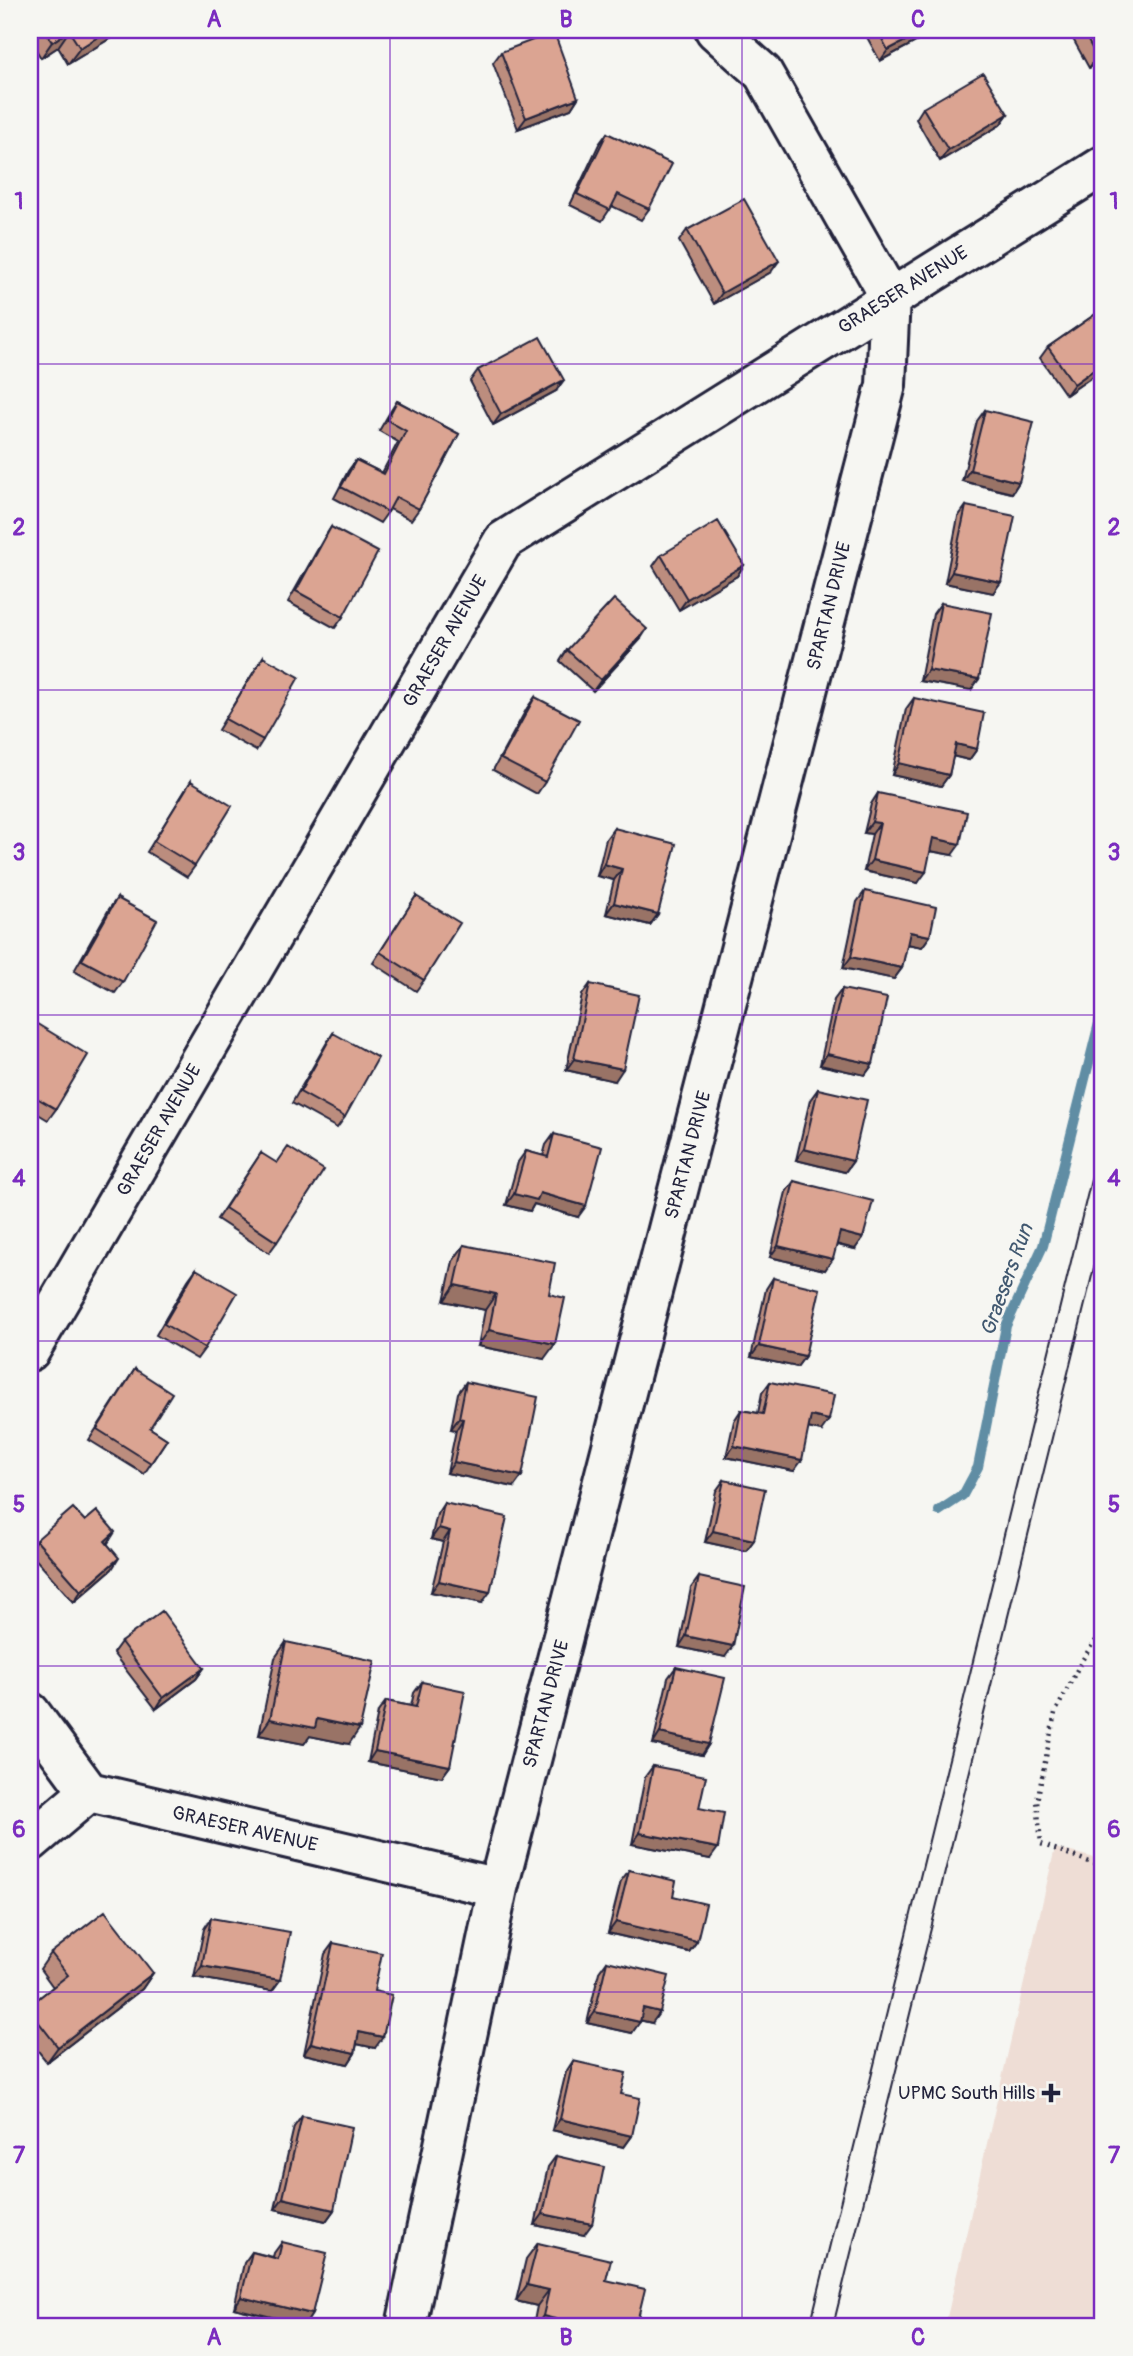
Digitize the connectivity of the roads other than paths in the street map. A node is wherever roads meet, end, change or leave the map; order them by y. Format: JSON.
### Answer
{"nodes":[{"id":1,"x":715,"y":30,"type":"edge"},
{"id":2,"x":1103,"y":166,"type":"edge"},
{"id":3,"x":890,"y":298,"type":"junction"},
{"id":4,"x":30,"y":1351,"type":"edge"},
{"id":5,"x":30,"y":1712,"type":"edge"},
{"id":6,"x":89,"y":1792,"type":"junction"},
{"id":7,"x":30,"y":1842,"type":"edge"},
{"id":8,"x":498,"y":1888,"type":"junction"},
{"id":9,"x":406,"y":2326,"type":"edge"}],
"edges":[{"from":1,"to":3,"type":"street"},
{"from":2,"to":3,"type":"street","name":"GRAESER AVENUE"},
{"from":3,"to":4,"type":"street","name":"GRAESER AVENUE"},
{"from":3,"to":8,"type":"street","name":"SPARTAN DRIVE"},
{"from":5,"to":6,"type":"street"},
{"from":6,"to":7,"type":"street"},
{"from":6,"to":8,"type":"street","name":"GRAESER AVENUE"},
{"from":8,"to":9,"type":"street","name":"SPARTAN DRIVE"}]}
